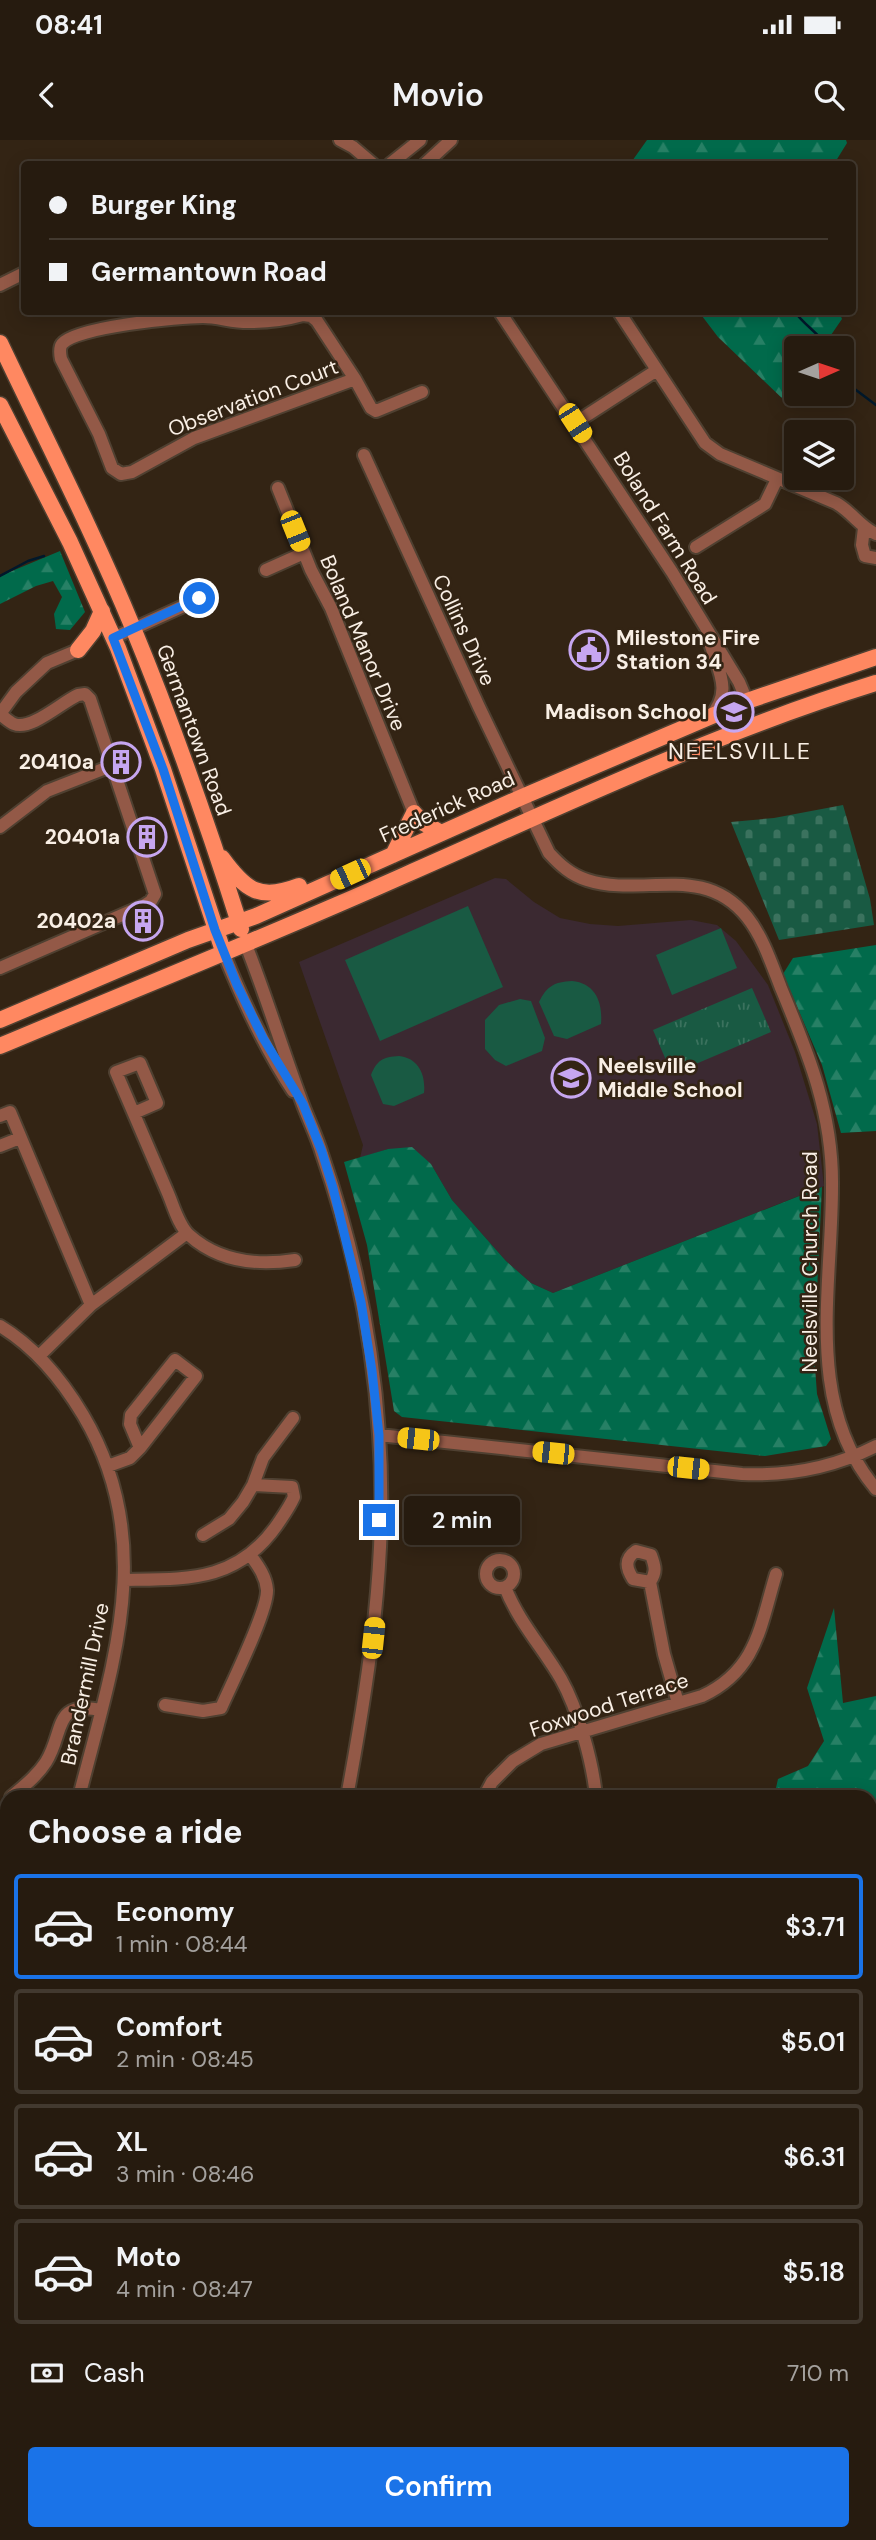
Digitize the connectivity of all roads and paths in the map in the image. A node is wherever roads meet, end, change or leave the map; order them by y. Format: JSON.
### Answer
{"nodes":[{"id":1,"x":340,"y":140,"type":"edge"},
{"id":2,"x":420,"y":140,"type":"edge"},
{"id":3,"x":451,"y":140,"type":"edge"},
{"id":4,"x":369,"y":161,"type":"edge"},
{"id":5,"x":394,"y":161,"type":"edge"},
{"id":6,"x":428,"y":161,"type":"edge"},
{"id":7,"x":21,"y":274,"type":"edge"},
{"id":8,"x":0,"y":285,"type":"edge"},
{"id":9,"x":193,"y":315,"type":"edge"},
{"id":10,"x":218,"y":315,"type":"edge"},
{"id":11,"x":502,"y":315,"type":"edge"},
{"id":12,"x":621,"y":315,"type":"edge"},
{"id":13,"x":0,"y":343,"type":"edge"},
{"id":14,"x":657,"y":370,"type":"junction"},
{"id":15,"x":355,"y":379,"type":"junction"},
{"id":16,"x":422,"y":392,"type":"dead end"},
{"id":17,"x":0,"y":405,"type":"edge"},
{"id":18,"x":575,"y":423,"type":"junction"},
{"id":19,"x":364,"y":455,"type":"dead end"},
{"id":20,"x":777,"y":479,"type":"junction"},
{"id":21,"x":278,"y":488,"type":"dead end"},
{"id":22,"x":863,"y":528,"type":"junction"},
{"id":23,"x":876,"y":534,"type":"edge"},
{"id":24,"x":696,"y":547,"type":"dead end"},
{"id":25,"x":304,"y":553,"type":"junction"},
{"id":26,"x":876,"y":558,"type":"edge"},
{"id":27,"x":266,"y":570,"type":"dead end"},
{"id":28,"x":210,"y":594,"type":"dead end"},
{"id":29,"x":102,"y":611,"type":"junction"},
{"id":30,"x":704,"y":626,"type":"junction"},
{"id":31,"x":133,"y":628,"type":"junction"},
{"id":32,"x":113,"y":638,"type":"junction"},
{"id":33,"x":78,"y":650,"type":"junction"},
{"id":34,"x":876,"y":657,"type":"edge"},
{"id":35,"x":876,"y":683,"type":"edge"},
{"id":36,"x":747,"y":701,"type":"junction"},
{"id":37,"x":0,"y":714,"type":"edge"},
{"id":38,"x":709,"y":717,"type":"junction"},
{"id":39,"x":692,"y":750,"type":"junction"},
{"id":40,"x":111,"y":766,"type":"junction"},
{"id":41,"x":522,"y":797,"type":"junction"},
{"id":42,"x":414,"y":813,"type":"junction"},
{"id":43,"x":532,"y":819,"type":"junction"},
{"id":44,"x":0,"y":827,"type":"edge"},
{"id":45,"x":441,"y":832,"type":"junction"},
{"id":46,"x":214,"y":846,"type":"junction"},
{"id":47,"x":393,"y":855,"type":"junction"},
{"id":48,"x":336,"y":881,"type":"junction"},
{"id":49,"x":239,"y":922,"type":"junction"},
{"id":50,"x":215,"y":930,"type":"junction"},
{"id":51,"x":246,"y":945,"type":"junction"},
{"id":52,"x":225,"y":954,"type":"junction"},
{"id":53,"x":0,"y":968,"type":"edge"},
{"id":54,"x":0,"y":1020,"type":"edge"},
{"id":55,"x":0,"y":1046,"type":"edge"},
{"id":56,"x":303,"y":1104,"type":"junction"},
{"id":57,"x":134,"y":1113,"type":"dead end"},
{"id":58,"x":0,"y":1116,"type":"edge"},
{"id":59,"x":20,"y":1138,"type":"junction"},
{"id":60,"x":0,"y":1146,"type":"edge"},
{"id":61,"x":187,"y":1233,"type":"junction"},
{"id":62,"x":295,"y":1260,"type":"dead end"},
{"id":63,"x":91,"y":1306,"type":"junction"},
{"id":64,"x":0,"y":1326,"type":"edge"},
{"id":65,"x":39,"y":1356,"type":"junction"},
{"id":66,"x":293,"y":1418,"type":"dead end"},
{"id":67,"x":379,"y":1435,"type":"junction"},
{"id":68,"x":876,"y":1446,"type":"edge"},
{"id":69,"x":140,"y":1448,"type":"junction"},
{"id":70,"x":854,"y":1457,"type":"junction"},
{"id":71,"x":108,"y":1466,"type":"junction"},
{"id":72,"x":253,"y":1485,"type":"junction"},
{"id":73,"x":876,"y":1489,"type":"edge"},
{"id":74,"x":203,"y":1535,"type":"dead end"},
{"id":75,"x":251,"y":1556,"type":"junction"},
{"id":76,"x":776,"y":1574,"type":"dead end"},
{"id":77,"x":125,"y":1580,"type":"junction"},
{"id":78,"x":650,"y":1581,"type":"dead end"},
{"id":79,"x":505,"y":1587,"type":"dead end"},
{"id":80,"x":678,"y":1703,"type":"junction"},
{"id":81,"x":165,"y":1705,"type":"dead end"},
{"id":82,"x":101,"y":1710,"type":"junction"},
{"id":83,"x":582,"y":1732,"type":"junction"},
{"id":84,"x":20,"y":1790,"type":"edge"},
{"id":85,"x":82,"y":1790,"type":"edge"},
{"id":86,"x":348,"y":1790,"type":"edge"},
{"id":87,"x":488,"y":1790,"type":"edge"},
{"id":88,"x":594,"y":1790,"type":"edge"}],
"edges":[{"from":1,"to":4,"type":"street"},
{"from":2,"to":5,"type":"street"},
{"from":3,"to":6,"type":"street"},
{"from":7,"to":8,"type":"street"},
{"from":9,"to":15,"type":"street","name":"Observation Court"},
{"from":10,"to":15,"type":"street","name":"Observation Court"},
{"from":11,"to":18,"type":"street","name":"Boland Farm Road"},
{"from":12,"to":14,"type":"street"},
{"from":13,"to":31,"type":"main road","name":"Germantown Road"},
{"from":14,"to":18,"type":"street"},
{"from":14,"to":20,"type":"street"},
{"from":15,"to":16,"type":"street"},
{"from":17,"to":29,"type":"main road","name":"Germantown Road"},
{"from":18,"to":30,"type":"street","name":"Boland Farm Road"},
{"from":19,"to":41,"type":"street","name":"Collins Drive"},
{"from":20,"to":22,"type":"street"},
{"from":20,"to":24,"type":"street"},
{"from":21,"to":25,"type":"street","name":"Boland Manor Drive"},
{"from":22,"to":23,"type":"street"},
{"from":22,"to":26,"type":"street"},
{"from":25,"to":27,"type":"street"},
{"from":25,"to":42,"type":"street","name":"Boland Manor Drive"},
{"from":28,"to":31,"type":"street"},
{"from":29,"to":32,"type":"main road","name":"Germantown Road"},
{"from":29,"to":33,"type":"main road"},
{"from":30,"to":36,"type":"street","name":"Boland Farm Road"},
{"from":30,"to":38,"type":"street","name":"Boland Farm Road"},
{"from":31,"to":32,"type":"street"},
{"from":31,"to":46,"type":"main road","name":"Germantown Road"},
{"from":32,"to":33,"type":"main road"},
{"from":32,"to":50,"type":"main road","name":"Germantown Road"},
{"from":33,"to":37,"type":"street"},
{"from":34,"to":36,"type":"main road","name":"Frederick Road"},
{"from":35,"to":39,"type":"main road"},
{"from":36,"to":38,"type":"main road","name":"Frederick Road"},
{"from":36,"to":39,"type":"main road"},
{"from":37,"to":40,"type":"street"},
{"from":38,"to":41,"type":"main road","name":"Frederick Road"},
{"from":39,"to":43,"type":"main road"},
{"from":40,"to":44,"type":"street"},
{"from":40,"to":53,"type":"street"},
{"from":41,"to":43,"type":"street","name":"Collins Drive"},
{"from":41,"to":45,"type":"main road","name":"Frederick Road"},
{"from":42,"to":45,"type":"main road"},
{"from":42,"to":47,"type":"main road"},
{"from":43,"to":51,"type":"main road"},
{"from":43,"to":70,"type":"street","name":"Neelsville Church Road"},
{"from":45,"to":47,"type":"main road","name":"Frederick Road"},
{"from":46,"to":48,"type":"main road"},
{"from":46,"to":49,"type":"main road","name":"Germantown Road"},
{"from":47,"to":48,"type":"main road","name":"Frederick Road"},
{"from":48,"to":49,"type":"main road","name":"Frederick Road"},
{"from":49,"to":50,"type":"main road","name":"Frederick Road"},
{"from":49,"to":51,"type":"main road","name":"Germantown Road"},
{"from":50,"to":52,"type":"main road","name":"Germantown Road"},
{"from":50,"to":54,"type":"main road","name":"Frederick Road"},
{"from":51,"to":52,"type":"main road"},
{"from":51,"to":56,"type":"street","name":"Germantown Road"},
{"from":52,"to":55,"type":"main road"},
{"from":52,"to":56,"type":"street","name":"Germantown Road"},
{"from":56,"to":67,"type":"street","name":"Germantown Road"},
{"from":57,"to":61,"type":"street"},
{"from":58,"to":59,"type":"street"},
{"from":59,"to":60,"type":"street"},
{"from":59,"to":63,"type":"street"},
{"from":61,"to":62,"type":"street"},
{"from":61,"to":63,"type":"street"},
{"from":63,"to":65,"type":"street"},
{"from":64,"to":65,"type":"street","name":"Brandermill Drive"},
{"from":65,"to":71,"type":"street","name":"Brandermill Drive"},
{"from":66,"to":72,"type":"street"},
{"from":67,"to":70,"type":"street"},
{"from":67,"to":86,"type":"street","name":"Germantown Road"},
{"from":68,"to":70,"type":"street"},
{"from":69,"to":69,"type":"street"},
{"from":69,"to":71,"type":"street"},
{"from":70,"to":73,"type":"street","name":"Neelsville Church Road"},
{"from":71,"to":77,"type":"street","name":"Brandermill Drive"},
{"from":72,"to":74,"type":"street"},
{"from":72,"to":75,"type":"street"},
{"from":75,"to":77,"type":"street"},
{"from":75,"to":81,"type":"street"},
{"from":76,"to":80,"type":"street","name":"Foxwood Terrace"},
{"from":77,"to":82,"type":"street","name":"Brandermill Drive"},
{"from":78,"to":80,"type":"street"},
{"from":79,"to":83,"type":"street"},
{"from":80,"to":83,"type":"street","name":"Foxwood Terrace"},
{"from":82,"to":84,"type":"street"},
{"from":82,"to":85,"type":"street","name":"Brandermill Drive"},
{"from":83,"to":87,"type":"street","name":"Foxwood Terrace"},
{"from":83,"to":88,"type":"street"}]}
